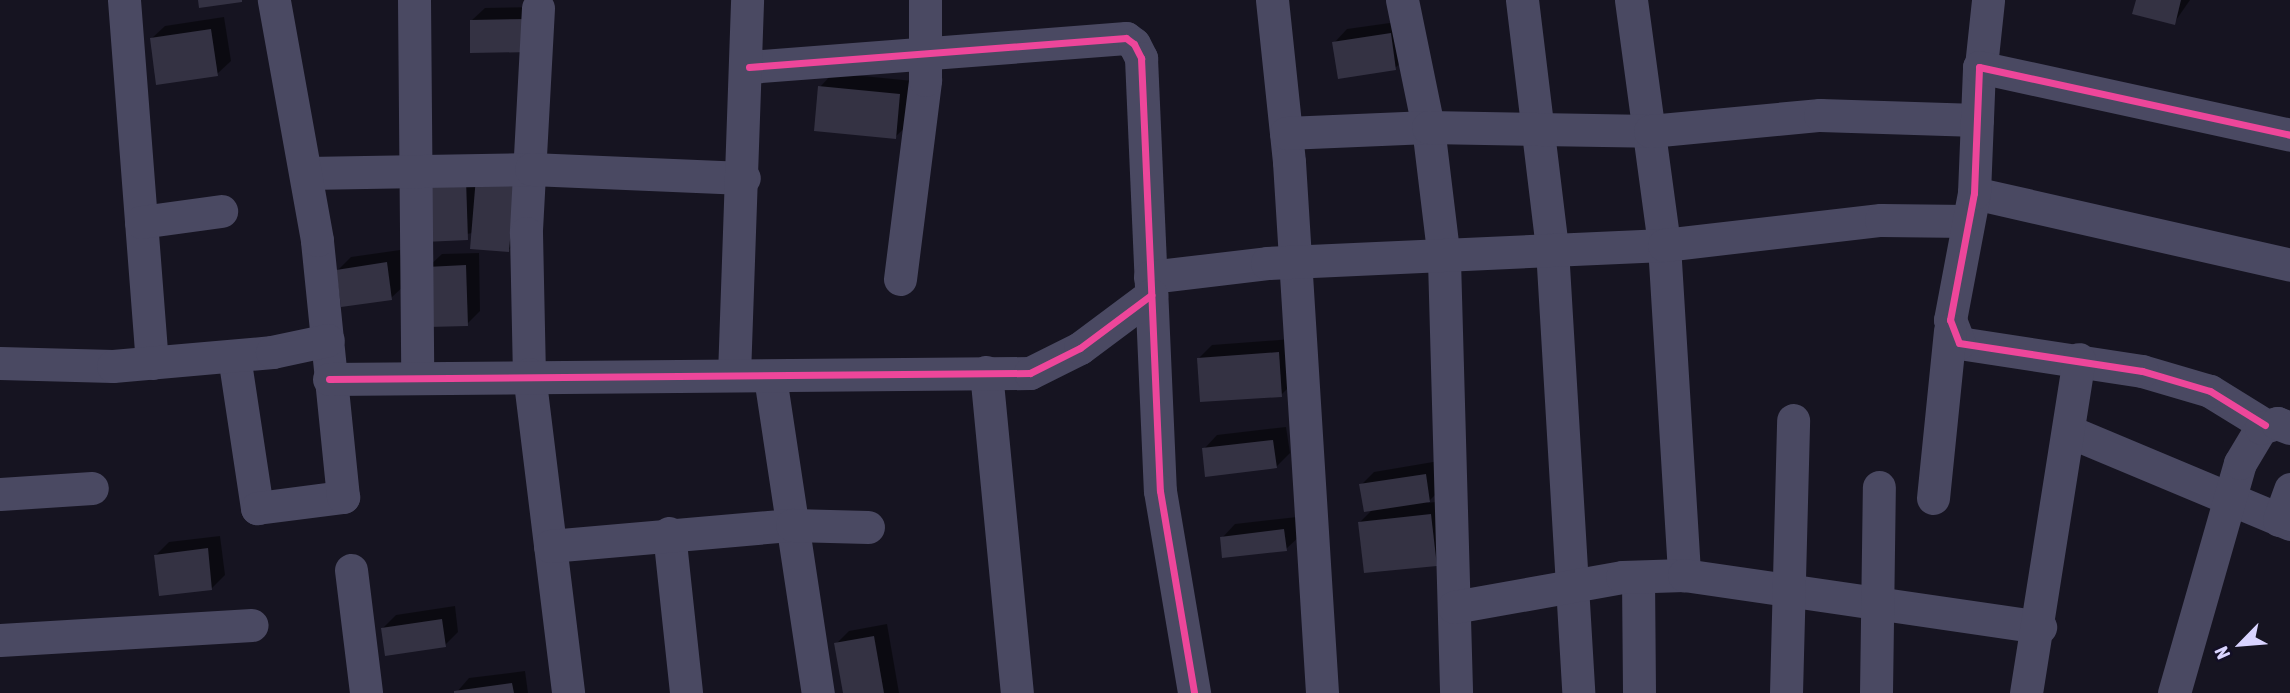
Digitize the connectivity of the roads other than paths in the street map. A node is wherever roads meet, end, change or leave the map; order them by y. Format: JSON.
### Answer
{"nodes":[{"id":1,"x":124,"y":0,"type":"edge"},
{"id":2,"x":274,"y":0,"type":"edge"},
{"id":3,"x":414,"y":0,"type":"edge"},
{"id":4,"x":747,"y":0,"type":"edge"},
{"id":5,"x":925,"y":0,"type":"edge"},
{"id":6,"x":1272,"y":0,"type":"edge"},
{"id":7,"x":1402,"y":0,"type":"edge"},
{"id":8,"x":1522,"y":0,"type":"edge"},
{"id":9,"x":1631,"y":0,"type":"edge"},
{"id":10,"x":1988,"y":0,"type":"edge"},
{"id":11,"x":538,"y":8,"type":"dead end"},
{"id":12,"x":925,"y":53,"type":"junction"},
{"id":13,"x":1981,"y":66,"type":"junction"},
{"id":14,"x":749,"y":67,"type":"junction"},
{"id":15,"x":1977,"y":120,"type":"junction"},
{"id":16,"x":1428,"y":127,"type":"junction"},
{"id":17,"x":1536,"y":127,"type":"junction"},
{"id":18,"x":1650,"y":131,"type":"junction"},
{"id":19,"x":1286,"y":133,"type":"junction"},
{"id":20,"x":2290,"y":135,"type":"edge"},
{"id":21,"x":410,"y":168,"type":"junction"},
{"id":22,"x":531,"y":169,"type":"junction"},
{"id":23,"x":307,"y":173,"type":"junction"},
{"id":24,"x":744,"y":178,"type":"junction"},
{"id":25,"x":1971,"y":207,"type":"junction"},
{"id":26,"x":222,"y":211,"type":"dead end"},
{"id":27,"x":141,"y":222,"type":"junction"},
{"id":28,"x":1664,"y":245,"type":"junction"},
{"id":29,"x":1552,"y":249,"type":"junction"},
{"id":30,"x":1444,"y":260,"type":"junction"},
{"id":31,"x":1292,"y":263,"type":"junction"},
{"id":32,"x":2290,"y":264,"type":"edge"},
{"id":33,"x":900,"y":279,"type":"dead end"},
{"id":34,"x":1151,"y":286,"type":"junction"},
{"id":35,"x":1950,"y":330,"type":"junction"},
{"id":36,"x":328,"y":340,"type":"junction"},
{"id":37,"x":234,"y":356,"type":"junction"},
{"id":38,"x":2078,"y":359,"type":"junction"},
{"id":39,"x":0,"y":362,"type":"edge"},
{"id":40,"x":152,"y":363,"type":"junction"},
{"id":41,"x":986,"y":372,"type":"junction"},
{"id":42,"x":529,"y":374,"type":"junction"},
{"id":43,"x":734,"y":375,"type":"junction"},
{"id":44,"x":417,"y":377,"type":"junction"},
{"id":45,"x":770,"y":377,"type":"junction"},
{"id":46,"x":329,"y":379,"type":"junction"},
{"id":47,"x":1793,"y":420,"type":"dead end"},
{"id":48,"x":2278,"y":427,"type":"edge"},
{"id":49,"x":2068,"y":431,"type":"junction"},
{"id":50,"x":1879,"y":487,"type":"dead end"},
{"id":51,"x":92,"y":488,"type":"dead end"},
{"id":52,"x":2290,"y":489,"type":"edge"},
{"id":53,"x":0,"y":494,"type":"edge"},
{"id":54,"x":1933,"y":498,"type":"dead end"},
{"id":55,"x":2229,"y":498,"type":"junction"},
{"id":56,"x":2284,"y":522,"type":"edge"},
{"id":57,"x":792,"y":525,"type":"junction"},
{"id":58,"x":868,"y":527,"type":"dead end"},
{"id":59,"x":669,"y":533,"type":"junction"},
{"id":60,"x":550,"y":546,"type":"junction"},
{"id":61,"x":351,"y":570,"type":"dead end"},
{"id":62,"x":1684,"y":575,"type":"junction"},
{"id":63,"x":1638,"y":577,"type":"junction"},
{"id":64,"x":1574,"y":586,"type":"junction"},
{"id":65,"x":1789,"y":587,"type":"junction"},
{"id":66,"x":1877,"y":598,"type":"junction"},
{"id":67,"x":1454,"y":607,"type":"junction"},
{"id":68,"x":252,"y":625,"type":"dead end"},
{"id":69,"x":2040,"y":627,"type":"junction"},
{"id":70,"x":0,"y":640,"type":"edge"},
{"id":71,"x":366,"y":693,"type":"edge"},
{"id":72,"x":568,"y":693,"type":"edge"},
{"id":73,"x":686,"y":693,"type":"edge"},
{"id":74,"x":818,"y":693,"type":"edge"},
{"id":75,"x":1017,"y":693,"type":"edge"},
{"id":76,"x":1194,"y":693,"type":"edge"},
{"id":77,"x":1322,"y":693,"type":"edge"},
{"id":78,"x":1455,"y":693,"type":"edge"},
{"id":79,"x":1578,"y":693,"type":"edge"},
{"id":80,"x":1639,"y":693,"type":"edge"},
{"id":81,"x":1786,"y":693,"type":"edge"},
{"id":82,"x":1876,"y":693,"type":"edge"},
{"id":83,"x":2026,"y":693,"type":"edge"},
{"id":84,"x":2174,"y":693,"type":"edge"}],
"edges":[{"from":1,"to":27,"type":"street"},
{"from":2,"to":23,"type":"street"},
{"from":3,"to":21,"type":"street"},
{"from":4,"to":14,"type":"street"},
{"from":5,"to":12,"type":"street"},
{"from":6,"to":19,"type":"street"},
{"from":7,"to":16,"type":"street"},
{"from":8,"to":17,"type":"street"},
{"from":9,"to":18,"type":"street"},
{"from":10,"to":13,"type":"street"},
{"from":11,"to":22,"type":"street"},
{"from":12,"to":14,"type":"street"},
{"from":12,"to":33,"type":"street"},
{"from":12,"to":34,"type":"street"},
{"from":13,"to":15,"type":"street"},
{"from":13,"to":20,"type":"street"},
{"from":14,"to":24,"type":"street"},
{"from":15,"to":18,"type":"street"},
{"from":15,"to":25,"type":"street"},
{"from":16,"to":17,"type":"street"},
{"from":16,"to":19,"type":"street"},
{"from":16,"to":30,"type":"street"},
{"from":17,"to":18,"type":"street"},
{"from":17,"to":29,"type":"street"},
{"from":18,"to":28,"type":"street"},
{"from":19,"to":31,"type":"street"},
{"from":21,"to":22,"type":"street"},
{"from":21,"to":23,"type":"street"},
{"from":21,"to":44,"type":"street"},
{"from":22,"to":24,"type":"street"},
{"from":22,"to":42,"type":"street"},
{"from":23,"to":36,"type":"street"},
{"from":24,"to":43,"type":"street"},
{"from":25,"to":28,"type":"street"},
{"from":25,"to":32,"type":"street"},
{"from":25,"to":35,"type":"street"},
{"from":26,"to":27,"type":"street"},
{"from":27,"to":40,"type":"street"},
{"from":28,"to":29,"type":"street"},
{"from":28,"to":62,"type":"street"},
{"from":29,"to":30,"type":"street"},
{"from":29,"to":64,"type":"street"},
{"from":30,"to":31,"type":"street"},
{"from":30,"to":67,"type":"street"},
{"from":31,"to":34,"type":"street"},
{"from":31,"to":77,"type":"street"},
{"from":34,"to":41,"type":"street"},
{"from":34,"to":76,"type":"street"},
{"from":35,"to":38,"type":"street"},
{"from":35,"to":54,"type":"street"},
{"from":36,"to":37,"type":"street"},
{"from":36,"to":46,"type":"street"},
{"from":37,"to":40,"type":"street"},
{"from":37,"to":46,"type":"street"},
{"from":38,"to":48,"type":"street"},
{"from":38,"to":49,"type":"street"},
{"from":39,"to":40,"type":"street"},
{"from":41,"to":45,"type":"street"},
{"from":41,"to":75,"type":"street"},
{"from":42,"to":43,"type":"street"},
{"from":42,"to":44,"type":"street"},
{"from":42,"to":60,"type":"street"},
{"from":43,"to":45,"type":"street"},
{"from":44,"to":46,"type":"street"},
{"from":45,"to":57,"type":"street"},
{"from":47,"to":65,"type":"street"},
{"from":48,"to":55,"type":"street"},
{"from":49,"to":55,"type":"street"},
{"from":49,"to":69,"type":"street"},
{"from":50,"to":66,"type":"street"},
{"from":51,"to":53,"type":"street"},
{"from":52,"to":56,"type":"street"},
{"from":55,"to":56,"type":"street"},
{"from":55,"to":84,"type":"street"},
{"from":57,"to":58,"type":"street"},
{"from":57,"to":59,"type":"street"},
{"from":57,"to":74,"type":"street"},
{"from":59,"to":60,"type":"street"},
{"from":59,"to":73,"type":"street"},
{"from":60,"to":72,"type":"street"},
{"from":61,"to":71,"type":"street"},
{"from":62,"to":63,"type":"street"},
{"from":62,"to":65,"type":"street"},
{"from":63,"to":64,"type":"street"},
{"from":63,"to":80,"type":"street"},
{"from":64,"to":67,"type":"street"},
{"from":64,"to":79,"type":"street"},
{"from":65,"to":66,"type":"street"},
{"from":65,"to":81,"type":"street"},
{"from":66,"to":69,"type":"street"},
{"from":66,"to":82,"type":"street"},
{"from":67,"to":78,"type":"street"},
{"from":68,"to":70,"type":"street"},
{"from":69,"to":83,"type":"street"}]}
